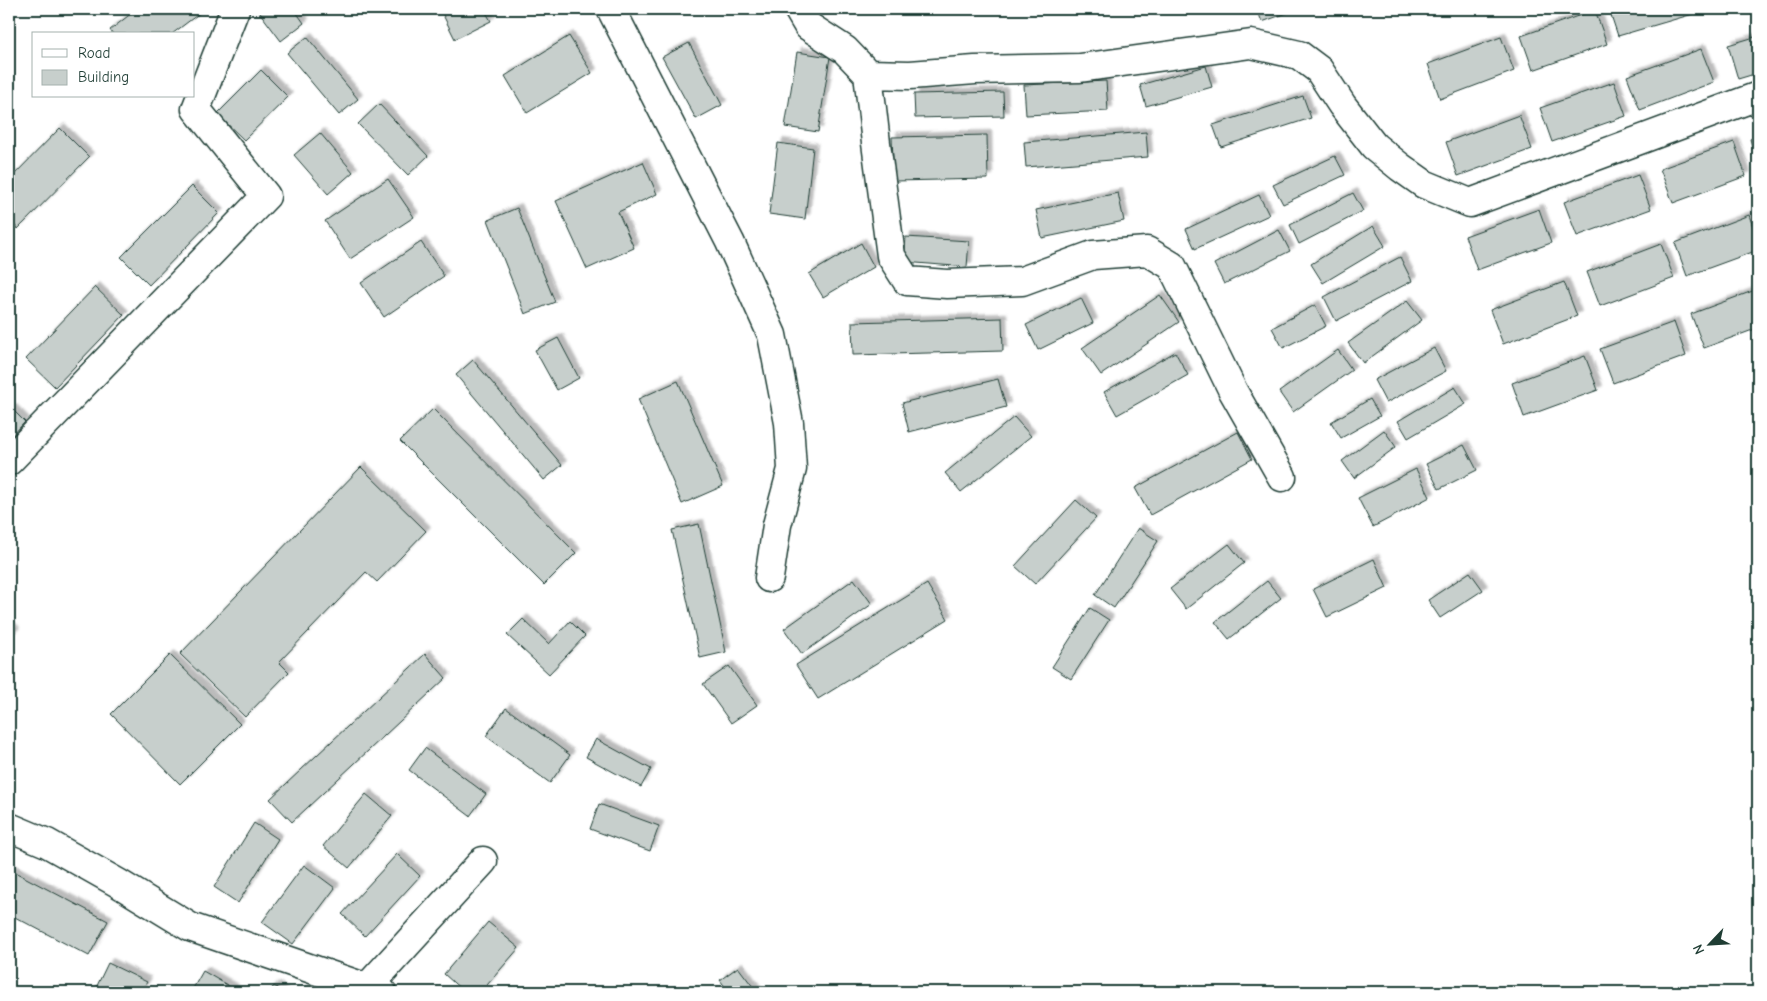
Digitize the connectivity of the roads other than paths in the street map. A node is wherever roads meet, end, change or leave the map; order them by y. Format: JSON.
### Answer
{"nodes":[{"id":1,"x":235,"y":9,"type":"edge"},
{"id":2,"x":611,"y":9,"type":"edge"},
{"id":3,"x":798,"y":9,"type":"edge"},
{"id":4,"x":868,"y":74,"type":"junction"},
{"id":5,"x":1758,"y":96,"type":"edge"},
{"id":6,"x":9,"y":462,"type":"edge"},
{"id":7,"x":1282,"y":477,"type":"dead end"},
{"id":8,"x":769,"y":578,"type":"dead end"},
{"id":9,"x":9,"y":827,"type":"edge"},
{"id":10,"x":483,"y":860,"type":"dead end"},
{"id":11,"x":371,"y":991,"type":"edge"}],
"edges":[{"from":1,"to":6,"type":"street"},
{"from":2,"to":8,"type":"street"},
{"from":3,"to":4,"type":"street"},
{"from":4,"to":5,"type":"street"},
{"from":4,"to":7,"type":"street"},
{"from":9,"to":11,"type":"street"},
{"from":10,"to":11,"type":"street"}]}
